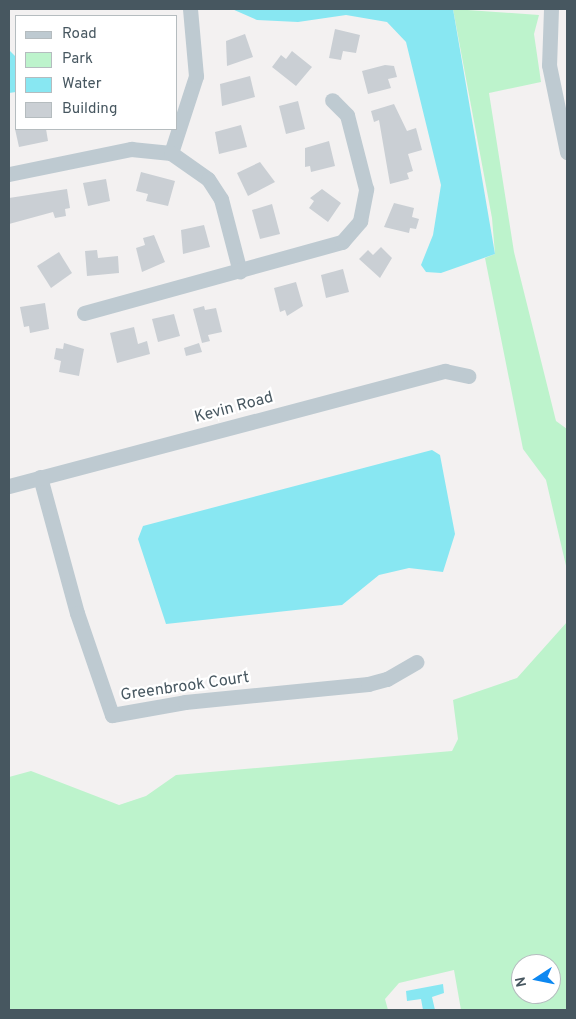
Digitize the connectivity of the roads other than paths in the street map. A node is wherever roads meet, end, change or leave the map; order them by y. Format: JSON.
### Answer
{"nodes":[{"id":1,"x":190,"y":9,"type":"edge"},
{"id":2,"x":551,"y":9,"type":"edge"},
{"id":3,"x":332,"y":100,"type":"dead end"},
{"id":4,"x":567,"y":152,"type":"edge"},
{"id":5,"x":171,"y":153,"type":"junction"},
{"id":6,"x":9,"y":174,"type":"edge"},
{"id":7,"x":240,"y":272,"type":"junction"},
{"id":8,"x":84,"y":313,"type":"dead end"},
{"id":9,"x":468,"y":376,"type":"dead end"},
{"id":10,"x":40,"y":477,"type":"junction"},
{"id":11,"x":9,"y":486,"type":"edge"},
{"id":12,"x":416,"y":662,"type":"dead end"}],
"edges":[{"from":1,"to":5,"type":"street"},
{"from":2,"to":4,"type":"street"},
{"from":3,"to":7,"type":"street"},
{"from":5,"to":6,"type":"street"},
{"from":5,"to":7,"type":"street"},
{"from":7,"to":8,"type":"street"},
{"from":9,"to":10,"type":"street","name":"Kevin Road"},
{"from":10,"to":11,"type":"street","name":"Kevin Road"},
{"from":10,"to":12,"type":"street","name":"Greenbrook Court"}]}
